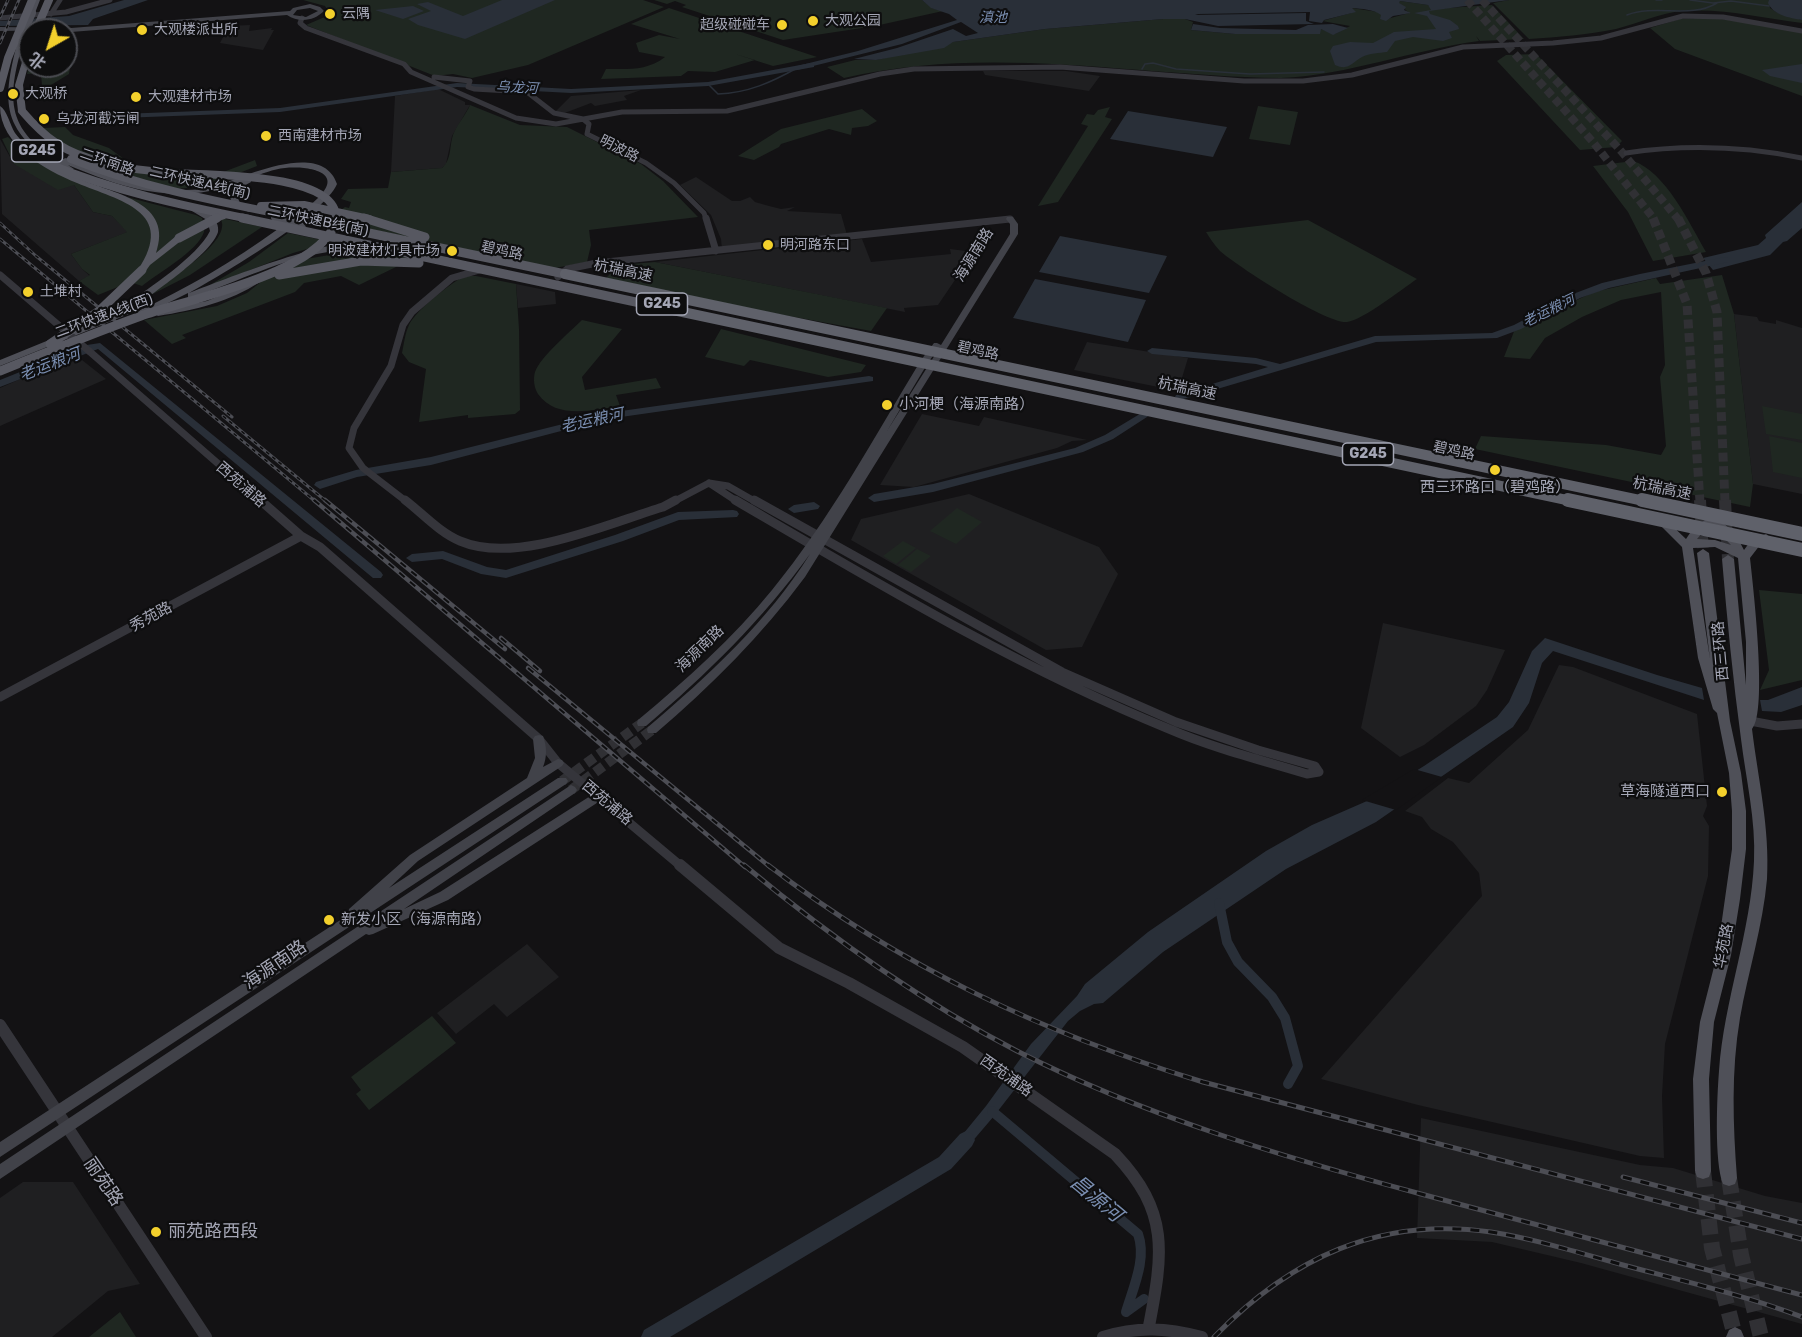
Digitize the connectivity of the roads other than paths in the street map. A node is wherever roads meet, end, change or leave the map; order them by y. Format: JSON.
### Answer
{"nodes":[{"id":1,"x":32,"y":0,"type":"edge"},
{"id":2,"x":37,"y":0,"type":"edge"},
{"id":3,"x":44,"y":0,"type":"edge"},
{"id":4,"x":49,"y":0,"type":"edge"},
{"id":5,"x":60,"y":0,"type":"edge"},
{"id":6,"x":110,"y":0,"type":"edge"},
{"id":7,"x":35,"y":13,"type":"junction"},
{"id":8,"x":290,"y":13,"type":"junction"},
{"id":9,"x":51,"y":14,"type":"junction"},
{"id":10,"x":0,"y":18,"type":"edge"},
{"id":11,"x":33,"y":18,"type":"edge"},
{"id":12,"x":41,"y":18,"type":"edge"},
{"id":13,"x":302,"y":18,"type":"junction"},
{"id":14,"x":0,"y":29,"type":"edge"},
{"id":15,"x":1802,"y":31,"type":"edge"},
{"id":16,"x":18,"y":53,"type":"edge"},
{"id":17,"x":18,"y":66,"type":"edge"},
{"id":18,"x":21,"y":78,"type":"edge"},
{"id":19,"x":433,"y":80,"type":"junction"},
{"id":20,"x":0,"y":88,"type":"edge"},
{"id":21,"x":0,"y":108,"type":"edge"},
{"id":22,"x":22,"y":111,"type":"junction"},
{"id":23,"x":586,"y":120,"type":"junction"},
{"id":24,"x":1802,"y":160,"type":"edge"},
{"id":25,"x":48,"y":164,"type":"junction"},
{"id":26,"x":148,"y":190,"type":"junction"},
{"id":27,"x":160,"y":197,"type":"junction"},
{"id":28,"x":270,"y":218,"type":"junction"},
{"id":29,"x":1010,"y":219,"type":"joint"},
{"id":30,"x":391,"y":245,"type":"junction"},
{"id":31,"x":716,"y":252,"type":"junction"},
{"id":32,"x":306,"y":254,"type":"junction"},
{"id":33,"x":445,"y":260,"type":"junction"},
{"id":34,"x":487,"y":268,"type":"junction"},
{"id":35,"x":142,"y":270,"type":"junction"},
{"id":36,"x":0,"y":275,"type":"edge"},
{"id":37,"x":562,"y":275,"type":"junction"},
{"id":38,"x":452,"y":278,"type":"junction"},
{"id":39,"x":220,"y":290,"type":"junction"},
{"id":40,"x":659,"y":307,"type":"junction"},
{"id":41,"x":125,"y":320,"type":"junction"},
{"id":42,"x":87,"y":329,"type":"junction"},
{"id":43,"x":932,"y":358,"type":"junction"},
{"id":44,"x":0,"y":364,"type":"edge"},
{"id":45,"x":0,"y":372,"type":"edge"},
{"id":46,"x":1186,"y":405,"type":"junction"},
{"id":47,"x":1465,"y":478,"type":"junction"},
{"id":48,"x":1649,"y":513,"type":"junction"},
{"id":49,"x":1709,"y":522,"type":"junction"},
{"id":50,"x":1802,"y":525,"type":"edge"},
{"id":51,"x":1722,"y":528,"type":"junction"},
{"id":52,"x":301,"y":536,"type":"junction"},
{"id":53,"x":1802,"y":536,"type":"edge"},
{"id":54,"x":1767,"y":537,"type":"junction"},
{"id":55,"x":818,"y":542,"type":"junction"},
{"id":56,"x":1802,"y":545,"type":"edge"},
{"id":57,"x":1687,"y":546,"type":"junction"},
{"id":58,"x":1802,"y":550,"type":"edge"},
{"id":59,"x":1703,"y":553,"type":"tunnel mouth"},
{"id":60,"x":1744,"y":558,"type":"junction"},
{"id":61,"x":1802,"y":558,"type":"edge"},
{"id":62,"x":1728,"y":559,"type":"tunnel mouth"},
{"id":63,"x":0,"y":697,"type":"edge"},
{"id":64,"x":1724,"y":721,"type":"junction"},
{"id":65,"x":1747,"y":721,"type":"junction"},
{"id":66,"x":642,"y":723,"type":"tunnel mouth"},
{"id":67,"x":1802,"y":724,"type":"edge"},
{"id":68,"x":652,"y":730,"type":"tunnel mouth"},
{"id":69,"x":539,"y":739,"type":"junction"},
{"id":70,"x":1747,"y":741,"type":"joint"},
{"id":71,"x":558,"y":763,"type":"junction"},
{"id":72,"x":530,"y":781,"type":"junction"},
{"id":73,"x":566,"y":786,"type":"tunnel mouth"},
{"id":74,"x":599,"y":796,"type":"junction"},
{"id":75,"x":335,"y":939,"type":"junction"},
{"id":76,"x":0,"y":1026,"type":"edge"},
{"id":77,"x":57,"y":1112,"type":"junction"},
{"id":78,"x":66,"y":1127,"type":"junction"},
{"id":79,"x":0,"y":1150,"type":"edge"},
{"id":80,"x":0,"y":1172,"type":"edge"},
{"id":81,"x":1703,"y":1172,"type":"tunnel mouth"},
{"id":82,"x":1730,"y":1179,"type":"tunnel mouth"},
{"id":83,"x":1149,"y":1326,"type":"junction"},
{"id":84,"x":206,"y":1337,"type":"edge"},
{"id":85,"x":1103,"y":1337,"type":"edge"},
{"id":86,"x":1202,"y":1337,"type":"edge"}],
"edges":[{"from":1,"to":20,"type":"highway","bridge":true},
{"from":2,"to":7,"type":"main road","name":"二环南路","number":"G245"},
{"from":3,"to":7,"type":"main road","name":"二环南路","number":"G245"},
{"from":4,"to":12,"type":"highway","bridge":true},
{"from":5,"to":9,"type":"street"},
{"from":6,"to":9,"type":"street"},
{"from":7,"to":11,"type":"main road","name":"二环南路","number":"G245","bridge":true},
{"from":8,"to":13,"type":"main road"},
{"from":8,"to":13,"type":"main road"},
{"from":8,"to":14,"type":"main road"},
{"from":9,"to":10,"type":"street"},
{"from":13,"to":19,"type":"street"},
{"from":15,"to":23,"type":"street"},
{"from":16,"to":27,"type":"main road","name":"二环南路","number":"G245"},
{"from":17,"to":26,"type":"main road","name":"二环南路","number":"G245"},
{"from":18,"to":22,"type":"highway","name":"二环快速A线(南)"},
{"from":19,"to":23,"type":"street"},
{"from":19,"to":23,"type":"street","name":"明波路"},
{"from":21,"to":25,"type":"highway","name":"二环快速B线(南)"},
{"from":22,"to":37,"type":"highway","name":"二环快速A线(南)","bridge":true},
{"from":22,"to":39,"type":"highway","bridge":true},
{"from":23,"to":31,"type":"street","name":"明波路"},
{"from":24,"to":24,"type":"street"},
{"from":25,"to":35,"type":"highway","bridge":true},
{"from":25,"to":40,"type":"highway","name":"二环快速B线(南)","bridge":true},
{"from":26,"to":28,"type":"main road","name":"碧鸡路","number":"G245"},
{"from":26,"to":41,"type":"main road"},
{"from":27,"to":28,"type":"main road","name":"碧鸡路","number":"G245"},
{"from":27,"to":42,"type":"main road"},
{"from":28,"to":30,"type":"main road","name":"碧鸡路","number":"G245","bridge":true},
{"from":28,"to":42,"type":"main road"},
{"from":29,"to":31,"type":"street"},
{"from":29,"to":43,"type":"main road","name":"海源南路"},
{"from":30,"to":32,"type":"main road"},
{"from":30,"to":33,"type":"highway","name":"碧鸡路","number":"G245"},
{"from":30,"to":37,"type":"highway","name":"碧鸡路","number":"G245"},
{"from":31,"to":37,"type":"street"},
{"from":32,"to":41,"type":"main road"},
{"from":32,"to":41,"type":"main road"},
{"from":33,"to":34,"type":"highway","name":"碧鸡路","number":"G245"},
{"from":33,"to":38,"type":"street"},
{"from":34,"to":38,"type":"street"},
{"from":34,"to":43,"type":"highway","name":"碧鸡路","number":"G245"},
{"from":35,"to":37,"type":"highway","bridge":true},
{"from":35,"to":44,"type":"highway","bridge":true},
{"from":36,"to":52,"type":"street","name":"西苑浦路","bridge":true},
{"from":37,"to":43,"type":"highway","name":"碧鸡路","number":"G245"},
{"from":37,"to":46,"type":"highway","name":"杭瑞高速","bridge":true},
{"from":38,"to":55,"type":"street"},
{"from":39,"to":40,"type":"highway","bridge":true},
{"from":39,"to":45,"type":"highway","name":"二环快速A线(西)","bridge":true},
{"from":40,"to":47,"type":"highway","name":"杭瑞高速","bridge":true},
{"from":41,"to":45,"type":"main road"},
{"from":42,"to":44,"type":"main road"},
{"from":43,"to":48,"type":"highway","name":"碧鸡路","number":"G245"},
{"from":43,"to":49,"type":"highway","name":"碧鸡路","number":"G245"},
{"from":43,"to":55,"type":"main road","name":"海源南路"},
{"from":46,"to":50,"type":"highway","bridge":true},
{"from":46,"to":53,"type":"highway","name":"杭瑞高速","bridge":true},
{"from":47,"to":58,"type":"highway","name":"杭瑞高速","bridge":true},
{"from":47,"to":61,"type":"highway","bridge":true},
{"from":48,"to":49,"type":"highway","name":"碧鸡路","number":"G245"},
{"from":48,"to":57,"type":"main road"},
{"from":49,"to":51,"type":"main road"},
{"from":49,"to":53,"type":"highway","name":"碧鸡路","number":"G245"},
{"from":49,"to":57,"type":"main road"},
{"from":51,"to":54,"type":"highway"},
{"from":51,"to":60,"type":"main road"},
{"from":52,"to":63,"type":"street","name":"秀苑路"},
{"from":52,"to":69,"type":"street","name":"西苑浦路"},
{"from":54,"to":56,"type":"highway"},
{"from":54,"to":60,"type":"main road"},
{"from":55,"to":55,"type":"street"},
{"from":55,"to":66,"type":"main road","name":"海源南路"},
{"from":55,"to":68,"type":"main road","name":"海源南路"},
{"from":57,"to":60,"type":"main road"},
{"from":57,"to":64,"type":"main road"},
{"from":59,"to":64,"type":"main road","name":"西三环路"},
{"from":60,"to":65,"type":"main road"},
{"from":62,"to":65,"type":"main road","name":"西三环路"},
{"from":64,"to":81,"type":"main road","name":"华苑路"},
{"from":65,"to":67,"type":"street"},
{"from":65,"to":70,"type":"main road","name":"西三环路"},
{"from":69,"to":71,"type":"street","name":"西苑浦路"},
{"from":69,"to":72,"type":"main road"},
{"from":70,"to":82,"type":"main road","name":"华苑路"},
{"from":71,"to":72,"type":"main road"},
{"from":71,"to":74,"type":"street","name":"西苑浦路"},
{"from":72,"to":75,"type":"main road"},
{"from":73,"to":75,"type":"main road","name":"海源南路"},
{"from":74,"to":75,"type":"main road"},
{"from":74,"to":83,"type":"street","name":"西苑浦路"},
{"from":75,"to":77,"type":"main road","name":"海源南路"},
{"from":75,"to":78,"type":"main road","name":"海源南路"},
{"from":76,"to":77,"type":"street","name":"丽苑路"},
{"from":77,"to":78,"type":"street","name":"丽苑路"},
{"from":77,"to":79,"type":"main road","name":"海源南路"},
{"from":78,"to":80,"type":"main road","name":"海源南路"},
{"from":78,"to":84,"type":"street","name":"丽苑路"},
{"from":83,"to":85,"type":"street"},
{"from":83,"to":86,"type":"street"}]}
